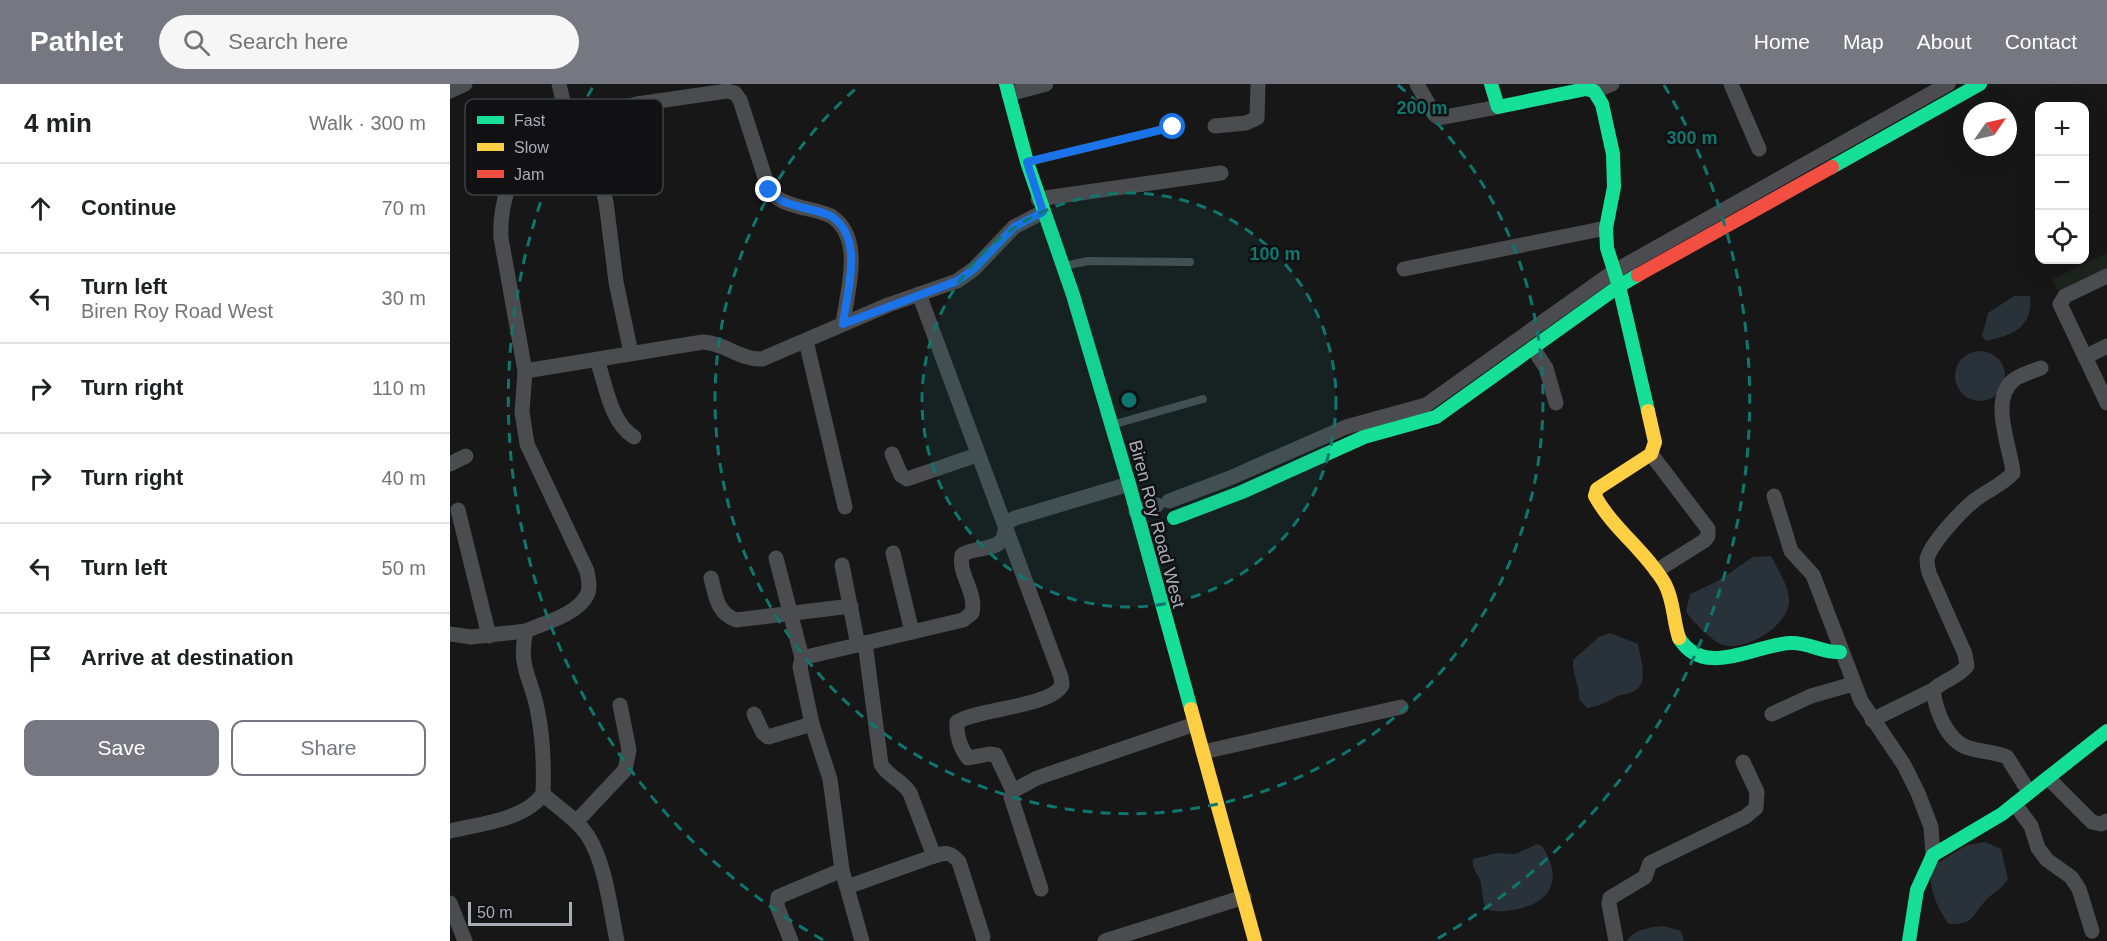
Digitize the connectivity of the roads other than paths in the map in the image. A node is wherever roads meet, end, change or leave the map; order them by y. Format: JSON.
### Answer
{"nodes":[{"id":1,"x":465,"y":84,"type":"edge"},
{"id":2,"x":559,"y":84,"type":"edge"},
{"id":3,"x":1046,"y":84,"type":"edge"},
{"id":4,"x":1258,"y":84,"type":"edge"},
{"id":5,"x":1418,"y":84,"type":"edge"},
{"id":6,"x":1491,"y":84,"type":"edge"},
{"id":7,"x":1612,"y":84,"type":"edge"},
{"id":8,"x":1731,"y":84,"type":"edge"},
{"id":9,"x":1948,"y":84,"type":"edge"},
{"id":10,"x":1978,"y":85,"type":"edge"},
{"id":11,"x":691,"y":89,"type":"edge"},
{"id":12,"x":1007,"y":89,"type":"edge"},
{"id":13,"x":450,"y":91,"type":"edge"},
{"id":14,"x":1594,"y":91,"type":"junction"},
{"id":15,"x":563,"y":99,"type":"edge"},
{"id":16,"x":655,"y":99,"type":"edge"},
{"id":17,"x":1498,"y":107,"type":"junction"},
{"id":18,"x":1215,"y":126,"type":"dead end"},
{"id":19,"x":1173,"y":127,"type":"dead end"},
{"id":20,"x":1759,"y":148,"type":"dead end"},
{"id":21,"x":1027,"y":162,"type":"junction"},
{"id":22,"x":1806,"y":162,"type":"junction"},
{"id":23,"x":1221,"y":173,"type":"dead end"},
{"id":24,"x":1815,"y":176,"type":"junction"},
{"id":25,"x":505,"y":195,"type":"edge"},
{"id":26,"x":603,"y":195,"type":"edge"},
{"id":27,"x":1041,"y":206,"type":"junction"},
{"id":28,"x":1606,"y":228,"type":"junction"},
{"id":29,"x":1190,"y":262,"type":"dead end"},
{"id":30,"x":1062,"y":266,"type":"junction"},
{"id":31,"x":1404,"y":269,"type":"dead end"},
{"id":32,"x":2107,"y":276,"type":"edge"},
{"id":33,"x":1616,"y":279,"type":"junction"},
{"id":34,"x":919,"y":294,"type":"junction"},
{"id":35,"x":843,"y":324,"type":"junction"},
{"id":36,"x":806,"y":341,"type":"junction"},
{"id":37,"x":2107,"y":346,"type":"edge"},
{"id":38,"x":1533,"y":348,"type":"junction"},
{"id":39,"x":631,"y":353,"type":"junction"},
{"id":40,"x":2085,"y":357,"type":"junction"},
{"id":41,"x":597,"y":360,"type":"junction"},
{"id":42,"x":2041,"y":368,"type":"dead end"},
{"id":43,"x":525,"y":371,"type":"junction"},
{"id":44,"x":1203,"y":399,"type":"dead end"},
{"id":45,"x":1556,"y":403,"type":"dead end"},
{"id":46,"x":2107,"y":403,"type":"edge"},
{"id":47,"x":1111,"y":426,"type":"junction"},
{"id":48,"x":634,"y":437,"type":"dead end"},
{"id":49,"x":892,"y":454,"type":"dead end"},
{"id":50,"x":1651,"y":454,"type":"junction"},
{"id":51,"x":977,"y":455,"type":"junction"},
{"id":52,"x":466,"y":456,"type":"dead end"},
{"id":53,"x":450,"y":464,"type":"edge"},
{"id":54,"x":1128,"y":484,"type":"junction"},
{"id":55,"x":1774,"y":496,"type":"dead end"},
{"id":56,"x":846,"y":507,"type":"dead end"},
{"id":57,"x":458,"y":510,"type":"dead end"},
{"id":58,"x":1136,"y":512,"type":"junction"},
{"id":59,"x":1174,"y":518,"type":"dead end"},
{"id":60,"x":1004,"y":528,"type":"junction"},
{"id":61,"x":892,"y":553,"type":"dead end"},
{"id":62,"x":776,"y":558,"type":"dead end"},
{"id":63,"x":842,"y":565,"type":"dead end"},
{"id":64,"x":1656,"y":571,"type":"junction"},
{"id":65,"x":711,"y":578,"type":"dead end"},
{"id":66,"x":851,"y":606,"type":"junction"},
{"id":67,"x":791,"y":615,"type":"junction"},
{"id":68,"x":526,"y":631,"type":"junction"},
{"id":69,"x":912,"y":632,"type":"junction"},
{"id":70,"x":450,"y":634,"type":"edge"},
{"id":71,"x":489,"y":636,"type":"junction"},
{"id":72,"x":862,"y":644,"type":"junction"},
{"id":73,"x":1840,"y":652,"type":"junction"},
{"id":74,"x":802,"y":658,"type":"junction"},
{"id":75,"x":1853,"y":684,"type":"junction"},
{"id":76,"x":1933,"y":690,"type":"junction"},
{"id":77,"x":620,"y":705,"type":"dead end"},
{"id":78,"x":1401,"y":707,"type":"dead end"},
{"id":79,"x":754,"y":714,"type":"dead end"},
{"id":80,"x":1772,"y":714,"type":"dead end"},
{"id":81,"x":1872,"y":720,"type":"junction"},
{"id":82,"x":812,"y":724,"type":"junction"},
{"id":83,"x":1195,"y":724,"type":"junction"},
{"id":84,"x":2107,"y":731,"type":"edge"},
{"id":85,"x":1203,"y":752,"type":"junction"},
{"id":86,"x":1743,"y":762,"type":"dead end"},
{"id":87,"x":2048,"y":778,"type":"junction"},
{"id":88,"x":1013,"y":791,"type":"junction"},
{"id":89,"x":2029,"y":792,"type":"junction"},
{"id":90,"x":543,"y":794,"type":"junction"},
{"id":91,"x":2015,"y":804,"type":"junction"},
{"id":92,"x":2107,"y":821,"type":"edge"},
{"id":93,"x":576,"y":822,"type":"junction"},
{"id":94,"x":450,"y":831,"type":"edge"},
{"id":95,"x":1933,"y":855,"type":"junction"},
{"id":96,"x":934,"y":856,"type":"junction"},
{"id":97,"x":842,"y":870,"type":"junction"},
{"id":98,"x":847,"y":887,"type":"junction"},
{"id":99,"x":1041,"y":889,"type":"dead end"},
{"id":100,"x":1244,"y":897,"type":"junction"},
{"id":101,"x":450,"y":903,"type":"edge"},
{"id":102,"x":2092,"y":931,"type":"dead end"},
{"id":103,"x":983,"y":937,"type":"dead end"},
{"id":104,"x":465,"y":941,"type":"edge"},
{"id":105,"x":616,"y":941,"type":"edge"},
{"id":106,"x":791,"y":941,"type":"edge"},
{"id":107,"x":862,"y":941,"type":"edge"},
{"id":108,"x":1105,"y":941,"type":"edge"},
{"id":109,"x":1255,"y":941,"type":"edge"},
{"id":110,"x":1616,"y":941,"type":"edge"},
{"id":111,"x":1909,"y":941,"type":"edge"}],
"edges":[{"from":1,"to":13,"type":"street"},
{"from":2,"to":15,"type":"street"},
{"from":3,"to":12,"type":"street"},
{"from":4,"to":18,"type":"street"},
{"from":5,"to":17,"type":"street"},
{"from":6,"to":17,"type":"street"},
{"from":7,"to":14,"type":"street"},
{"from":8,"to":20,"type":"street"},
{"from":9,"to":22,"type":"street"},
{"from":10,"to":24,"type":"street"},
{"from":11,"to":16,"type":"street"},
{"from":11,"to":35,"type":"street"},
{"from":12,"to":21,"type":"street","name":"Biren Roy Road West"},
{"from":14,"to":17,"type":"street"},
{"from":14,"to":28,"type":"street"},
{"from":19,"to":21,"type":"lane"},
{"from":21,"to":27,"type":"street","name":"Biren Roy Road West"},
{"from":22,"to":24,"type":"street"},
{"from":22,"to":33,"type":"street"},
{"from":23,"to":27,"type":"street"},
{"from":24,"to":33,"type":"street"},
{"from":25,"to":43,"type":"street"},
{"from":26,"to":39,"type":"street"},
{"from":27,"to":30,"type":"street","name":"Biren Roy Road West"},
{"from":27,"to":34,"type":"street"},
{"from":28,"to":31,"type":"street"},
{"from":28,"to":33,"type":"street"},
{"from":29,"to":30,"type":"lane"},
{"from":30,"to":47,"type":"street","name":"Biren Roy Road West"},
{"from":32,"to":40,"type":"street"},
{"from":33,"to":38,"type":"street"},
{"from":33,"to":50,"type":"street"},
{"from":33,"to":58,"type":"street"},
{"from":34,"to":35,"type":"street"},
{"from":34,"to":51,"type":"street"},
{"from":35,"to":36,"type":"street"},
{"from":36,"to":39,"type":"street"},
{"from":36,"to":56,"type":"street"},
{"from":37,"to":40,"type":"street"},
{"from":38,"to":45,"type":"street"},
{"from":38,"to":59,"type":"street"},
{"from":39,"to":41,"type":"street"},
{"from":40,"to":46,"type":"street"},
{"from":41,"to":43,"type":"street"},
{"from":41,"to":48,"type":"street"},
{"from":42,"to":76,"type":"street"},
{"from":43,"to":68,"type":"street"},
{"from":44,"to":47,"type":"lane"},
{"from":47,"to":54,"type":"street","name":"Biren Roy Road West"},
{"from":49,"to":51,"type":"street"},
{"from":50,"to":64,"type":"street"},
{"from":50,"to":64,"type":"street"},
{"from":51,"to":60,"type":"street"},
{"from":52,"to":53,"type":"street"},
{"from":54,"to":58,"type":"street","name":"Biren Roy Road West"},
{"from":54,"to":60,"type":"street"},
{"from":55,"to":73,"type":"street"},
{"from":57,"to":71,"type":"street"},
{"from":58,"to":83,"type":"street","name":"Biren Roy Road West"},
{"from":60,"to":69,"type":"street"},
{"from":60,"to":88,"type":"street"},
{"from":61,"to":69,"type":"street"},
{"from":62,"to":67,"type":"street"},
{"from":63,"to":66,"type":"street"},
{"from":64,"to":73,"type":"street"},
{"from":65,"to":67,"type":"street"},
{"from":66,"to":67,"type":"street"},
{"from":66,"to":72,"type":"street"},
{"from":67,"to":74,"type":"street"},
{"from":68,"to":71,"type":"street"},
{"from":68,"to":90,"type":"street"},
{"from":69,"to":72,"type":"street"},
{"from":70,"to":71,"type":"street"},
{"from":72,"to":74,"type":"street"},
{"from":72,"to":96,"type":"street"},
{"from":73,"to":75,"type":"street"},
{"from":74,"to":82,"type":"street"},
{"from":75,"to":80,"type":"street"},
{"from":75,"to":81,"type":"street"},
{"from":76,"to":81,"type":"street"},
{"from":76,"to":89,"type":"street"},
{"from":77,"to":93,"type":"street"},
{"from":78,"to":85,"type":"street"},
{"from":79,"to":82,"type":"street"},
{"from":81,"to":95,"type":"street"},
{"from":82,"to":97,"type":"street"},
{"from":83,"to":85,"type":"street","name":"Biren Roy Road West"},
{"from":83,"to":88,"type":"street"},
{"from":84,"to":87,"type":"street"},
{"from":85,"to":100,"type":"street","name":"Biren Roy Road West"},
{"from":86,"to":110,"type":"street"},
{"from":87,"to":89,"type":"street"},
{"from":87,"to":92,"type":"street"},
{"from":88,"to":99,"type":"street"},
{"from":89,"to":91,"type":"street"},
{"from":90,"to":93,"type":"street"},
{"from":90,"to":94,"type":"street"},
{"from":91,"to":95,"type":"street"},
{"from":91,"to":102,"type":"street"},
{"from":93,"to":105,"type":"street"},
{"from":95,"to":111,"type":"street"},
{"from":96,"to":98,"type":"street"},
{"from":96,"to":103,"type":"street"},
{"from":97,"to":98,"type":"street"},
{"from":97,"to":106,"type":"street"},
{"from":98,"to":107,"type":"street"},
{"from":100,"to":108,"type":"street"},
{"from":100,"to":109,"type":"street","name":"Biren Roy Road West"},
{"from":101,"to":104,"type":"street"}]}
